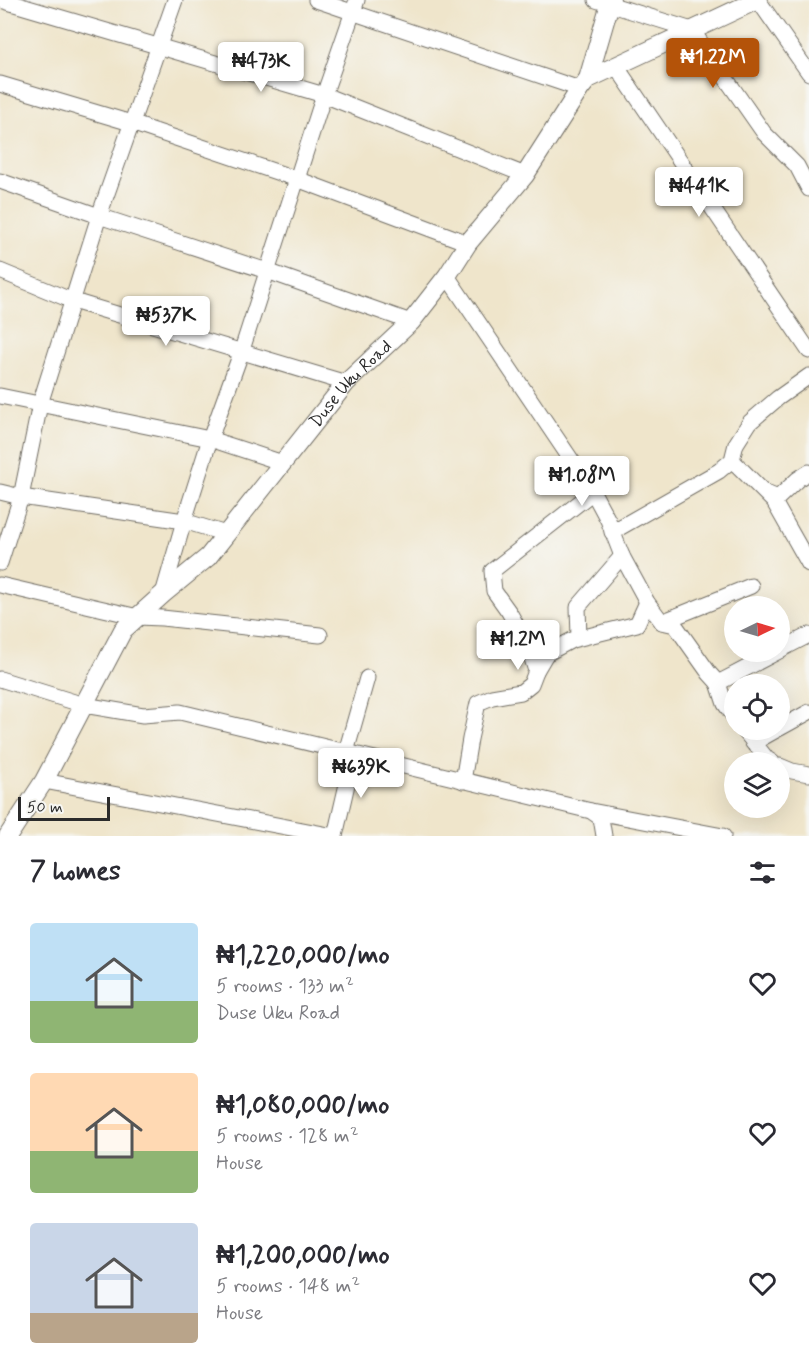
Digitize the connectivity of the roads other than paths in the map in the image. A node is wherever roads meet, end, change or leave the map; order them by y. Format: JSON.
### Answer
{"nodes":[{"id":1,"x":2,"y":0,"type":"edge"},
{"id":2,"x":175,"y":0,"type":"edge"},
{"id":3,"x":316,"y":0,"type":"edge"},
{"id":4,"x":757,"y":0,"type":"edge"},
{"id":5,"x":606,"y":2,"type":"edge"},
{"id":6,"x":355,"y":6,"type":"edge"},
{"id":7,"x":692,"y":30,"type":"junction"},
{"id":8,"x":160,"y":46,"type":"junction"},
{"id":9,"x":616,"y":66,"type":"junction"},
{"id":10,"x":809,"y":73,"type":"edge"},
{"id":11,"x":0,"y":84,"type":"edge"},
{"id":12,"x":584,"y":84,"type":"junction"},
{"id":13,"x":324,"y":95,"type":"junction"},
{"id":14,"x":132,"y":123,"type":"junction"},
{"id":15,"x":803,"y":161,"type":"edge"},
{"id":16,"x":525,"y":175,"type":"junction"},
{"id":17,"x":297,"y":179,"type":"junction"},
{"id":18,"x":0,"y":181,"type":"edge"},
{"id":19,"x":809,"y":189,"type":"edge"},
{"id":20,"x":99,"y":216,"type":"junction"},
{"id":21,"x":468,"y":243,"type":"junction"},
{"id":22,"x":0,"y":271,"type":"edge"},
{"id":23,"x":267,"y":271,"type":"junction"},
{"id":24,"x":447,"y":276,"type":"junction"},
{"id":25,"x":72,"y":301,"type":"junction"},
{"id":26,"x":411,"y":322,"type":"junction"},
{"id":27,"x":809,"y":351,"type":"edge"},
{"id":28,"x":242,"y":352,"type":"junction"},
{"id":29,"x":809,"y":376,"type":"edge"},
{"id":30,"x":346,"y":383,"type":"junction"},
{"id":31,"x":0,"y":396,"type":"edge"},
{"id":32,"x":40,"y":404,"type":"junction"},
{"id":33,"x":210,"y":439,"type":"junction"},
{"id":34,"x":732,"y":460,"type":"junction"},
{"id":35,"x":283,"y":463,"type":"junction"},
{"id":36,"x":809,"y":472,"type":"edge"},
{"id":37,"x":763,"y":491,"type":"junction"},
{"id":38,"x":0,"y":492,"type":"edge"},
{"id":39,"x":592,"y":492,"type":"junction"},
{"id":40,"x":21,"y":497,"type":"junction"},
{"id":41,"x":184,"y":521,"type":"junction"},
{"id":42,"x":612,"y":532,"type":"junction"},
{"id":43,"x":226,"y":534,"type":"junction"},
{"id":44,"x":622,"y":556,"type":"junction"},
{"id":45,"x":0,"y":563,"type":"edge"},
{"id":46,"x":809,"y":564,"type":"edge"},
{"id":47,"x":0,"y":585,"type":"edge"},
{"id":48,"x":751,"y":586,"type":"dead end"},
{"id":49,"x":162,"y":594,"type":"junction"},
{"id":50,"x":647,"y":602,"type":"junction"},
{"id":51,"x":138,"y":617,"type":"junction"},
{"id":52,"x":662,"y":622,"type":"junction"},
{"id":53,"x":320,"y":635,"type":"dead end"},
{"id":54,"x":809,"y":635,"type":"edge"},
{"id":55,"x":579,"y":637,"type":"junction"},
{"id":56,"x":790,"y":645,"type":"edge"},
{"id":57,"x":758,"y":662,"type":"edge"},
{"id":58,"x":536,"y":671,"type":"junction"},
{"id":59,"x":367,"y":678,"type":"dead end"},
{"id":60,"x":0,"y":679,"type":"edge"},
{"id":61,"x":718,"y":683,"type":"junction"},
{"id":62,"x":724,"y":701,"type":"edge"},
{"id":63,"x":84,"y":705,"type":"junction"},
{"id":64,"x":809,"y":711,"type":"edge"},
{"id":65,"x":790,"y":722,"type":"edge"},
{"id":66,"x":757,"y":740,"type":"edge"},
{"id":67,"x":753,"y":742,"type":"joint"},
{"id":68,"x":761,"y":752,"type":"edge"},
{"id":69,"x":350,"y":753,"type":"junction"},
{"id":70,"x":790,"y":770,"type":"edge"},
{"id":71,"x":809,"y":774,"type":"edge"},
{"id":72,"x":44,"y":781,"type":"junction"},
{"id":73,"x":463,"y":781,"type":"junction"},
{"id":74,"x":591,"y":812,"type":"junction"},
{"id":75,"x":8,"y":836,"type":"edge"},
{"id":76,"x":335,"y":836,"type":"edge"},
{"id":77,"x":604,"y":836,"type":"edge"},
{"id":78,"x":723,"y":836,"type":"edge"}],
"edges":[{"from":1,"to":8,"type":"street"},
{"from":2,"to":8,"type":"street"},
{"from":3,"to":6,"type":"street"},
{"from":4,"to":7,"type":"street"},
{"from":4,"to":10,"type":"street"},
{"from":5,"to":7,"type":"street"},
{"from":5,"to":12,"type":"street","name":"Duse Uku Road"},
{"from":6,"to":12,"type":"street"},
{"from":6,"to":13,"type":"street"},
{"from":7,"to":9,"type":"street"},
{"from":7,"to":15,"type":"street"},
{"from":8,"to":13,"type":"street"},
{"from":8,"to":14,"type":"street"},
{"from":9,"to":12,"type":"street"},
{"from":9,"to":27,"type":"street"},
{"from":11,"to":14,"type":"street"},
{"from":12,"to":16,"type":"street","name":"Duse Uku Road"},
{"from":13,"to":16,"type":"street"},
{"from":13,"to":17,"type":"street"},
{"from":14,"to":17,"type":"street"},
{"from":14,"to":20,"type":"street"},
{"from":15,"to":19,"type":"street"},
{"from":16,"to":21,"type":"street","name":"Duse Uku Road"},
{"from":17,"to":21,"type":"street"},
{"from":17,"to":23,"type":"street"},
{"from":18,"to":20,"type":"street"},
{"from":20,"to":23,"type":"street"},
{"from":20,"to":25,"type":"street"},
{"from":21,"to":24,"type":"street","name":"Duse Uku Road"},
{"from":22,"to":25,"type":"street"},
{"from":23,"to":26,"type":"street"},
{"from":23,"to":28,"type":"street"},
{"from":24,"to":26,"type":"street","name":"Duse Uku Road"},
{"from":24,"to":39,"type":"street"},
{"from":25,"to":28,"type":"street"},
{"from":25,"to":32,"type":"street"},
{"from":26,"to":30,"type":"street","name":"Duse Uku Road"},
{"from":28,"to":30,"type":"street"},
{"from":28,"to":33,"type":"street"},
{"from":29,"to":34,"type":"street"},
{"from":30,"to":35,"type":"street","name":"Duse Uku Road"},
{"from":31,"to":32,"type":"street"},
{"from":32,"to":33,"type":"street"},
{"from":32,"to":40,"type":"street"},
{"from":33,"to":35,"type":"street"},
{"from":33,"to":41,"type":"street"},
{"from":34,"to":37,"type":"street"},
{"from":34,"to":42,"type":"street"},
{"from":35,"to":43,"type":"street","name":"Duse Uku Road"},
{"from":36,"to":37,"type":"street"},
{"from":37,"to":46,"type":"street"},
{"from":38,"to":40,"type":"street"},
{"from":39,"to":42,"type":"street"},
{"from":39,"to":58,"type":"street"},
{"from":40,"to":41,"type":"street"},
{"from":40,"to":45,"type":"street"},
{"from":41,"to":43,"type":"street"},
{"from":41,"to":49,"type":"street"},
{"from":42,"to":44,"type":"street"},
{"from":43,"to":49,"type":"street","name":"Duse Uku Road"},
{"from":44,"to":50,"type":"street"},
{"from":44,"to":55,"type":"street"},
{"from":47,"to":51,"type":"street"},
{"from":48,"to":52,"type":"street"},
{"from":49,"to":51,"type":"street","name":"Duse Uku Road"},
{"from":50,"to":52,"type":"street"},
{"from":50,"to":55,"type":"street"},
{"from":51,"to":53,"type":"street"},
{"from":51,"to":63,"type":"street","name":"Duse Uku Road"},
{"from":52,"to":61,"type":"street"},
{"from":54,"to":56,"type":"street"},
{"from":55,"to":58,"type":"street"},
{"from":57,"to":61,"type":"street"},
{"from":58,"to":73,"type":"street"},
{"from":59,"to":69,"type":"street"},
{"from":60,"to":63,"type":"street"},
{"from":61,"to":62,"type":"street"},
{"from":63,"to":69,"type":"street"},
{"from":63,"to":72,"type":"street","name":"Duse Uku Road"},
{"from":64,"to":65,"type":"street"},
{"from":66,"to":67,"type":"street"},
{"from":67,"to":68,"type":"street"},
{"from":69,"to":73,"type":"street"},
{"from":69,"to":76,"type":"street"},
{"from":70,"to":71,"type":"street"},
{"from":72,"to":75,"type":"street","name":"Duse Uku Road"},
{"from":72,"to":76,"type":"street"},
{"from":73,"to":74,"type":"street"},
{"from":74,"to":77,"type":"street"},
{"from":74,"to":78,"type":"street"}]}
